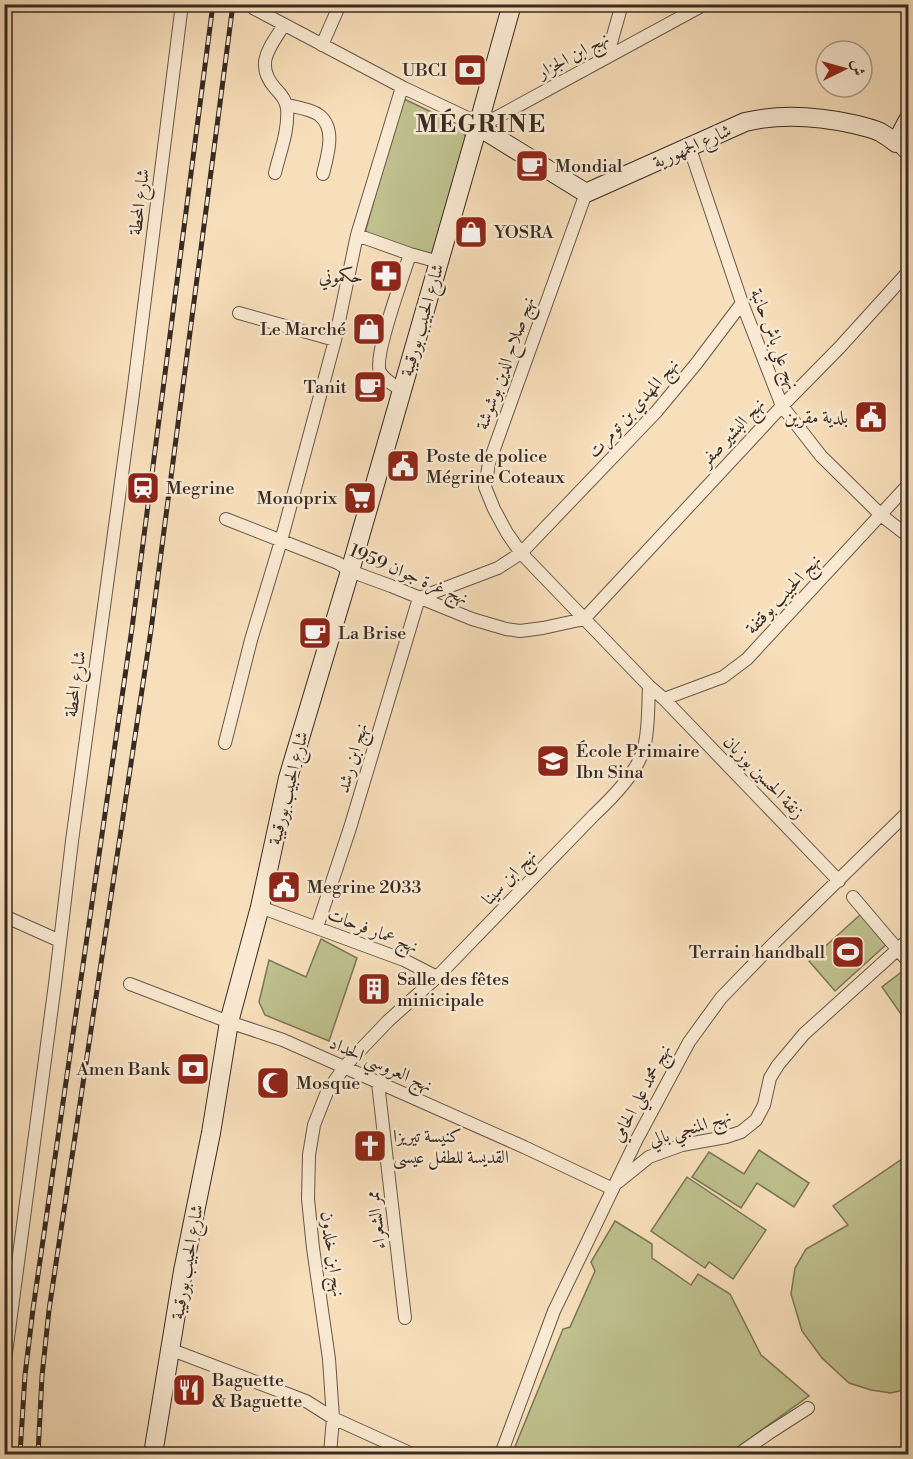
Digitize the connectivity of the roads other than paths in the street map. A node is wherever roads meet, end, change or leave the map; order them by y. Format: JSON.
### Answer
{"nodes":[{"id":1,"x":182,"y":4,"type":"edge"},
{"id":2,"x":340,"y":4,"type":"edge"},
{"id":3,"x":512,"y":4,"type":"edge"},
{"id":4,"x":622,"y":4,"type":"edge"},
{"id":5,"x":705,"y":4,"type":"edge"},
{"id":6,"x":253,"y":9,"type":"dead end"},
{"id":7,"x":284,"y":25,"type":"junction"},
{"id":8,"x":322,"y":45,"type":"junction"},
{"id":9,"x":607,"y":57,"type":"junction"},
{"id":10,"x":402,"y":87,"type":"junction"},
{"id":11,"x":287,"y":105,"type":"junction"},
{"id":12,"x":909,"y":120,"type":"edge"},
{"id":13,"x":481,"y":124,"type":"junction"},
{"id":14,"x":689,"y":146,"type":"junction"},
{"id":15,"x":902,"y":149,"type":"edge"},
{"id":16,"x":275,"y":173,"type":"dead end"},
{"id":17,"x":323,"y":174,"type":"dead end"},
{"id":18,"x":586,"y":193,"type":"junction"},
{"id":19,"x":357,"y":235,"type":"junction"},
{"id":20,"x":410,"y":254,"type":"junction"},
{"id":21,"x":438,"y":262,"type":"junction"},
{"id":22,"x":909,"y":272,"type":"edge"},
{"id":23,"x":742,"y":303,"type":"junction"},
{"id":24,"x":239,"y":313,"type":"dead end"},
{"id":25,"x":335,"y":340,"type":"junction"},
{"id":26,"x":401,"y":390,"type":"junction"},
{"id":27,"x":782,"y":406,"type":"junction"},
{"id":28,"x":909,"y":485,"type":"edge"},
{"id":29,"x":881,"y":515,"type":"junction"},
{"id":30,"x":226,"y":519,"type":"dead end"},
{"id":31,"x":909,"y":536,"type":"edge"},
{"id":32,"x":281,"y":541,"type":"junction"},
{"id":33,"x":521,"y":553,"type":"junction"},
{"id":34,"x":350,"y":571,"type":"junction"},
{"id":35,"x":419,"y":598,"type":"junction"},
{"id":36,"x":584,"y":619,"type":"junction"},
{"id":37,"x":649,"y":686,"type":"junction"},
{"id":38,"x":664,"y":699,"type":"junction"},
{"id":39,"x":225,"y":743,"type":"dead end"},
{"id":40,"x":909,"y":812,"type":"edge"},
{"id":41,"x":839,"y":881,"type":"junction"},
{"id":42,"x":854,"y":897,"type":"dead end"},
{"id":43,"x":260,"y":907,"type":"junction"},
{"id":44,"x":4,"y":916,"type":"edge"},
{"id":45,"x":317,"y":927,"type":"junction"},
{"id":46,"x":909,"y":940,"type":"edge"},
{"id":47,"x":60,"y":941,"type":"junction"},
{"id":48,"x":898,"y":950,"type":"junction"},
{"id":49,"x":909,"y":961,"type":"edge"},
{"id":50,"x":437,"y":977,"type":"junction"},
{"id":51,"x":130,"y":984,"type":"dead end"},
{"id":52,"x":229,"y":1022,"type":"junction"},
{"id":53,"x":345,"y":1066,"type":"junction"},
{"id":54,"x":378,"y":1083,"type":"junction"},
{"id":55,"x":614,"y":1187,"type":"junction"},
{"id":56,"x":405,"y":1318,"type":"dead end"},
{"id":57,"x":172,"y":1350,"type":"junction"},
{"id":58,"x":4,"y":1368,"type":"edge"},
{"id":59,"x":808,"y":1408,"type":"dead end"},
{"id":60,"x":333,"y":1418,"type":"junction"},
{"id":61,"x":153,"y":1455,"type":"edge"},
{"id":62,"x":330,"y":1455,"type":"edge"},
{"id":63,"x":412,"y":1455,"type":"edge"},
{"id":64,"x":501,"y":1455,"type":"edge"},
{"id":65,"x":739,"y":1455,"type":"edge"}],
"edges":[{"from":1,"to":47,"type":"street","name":"شارع المحطة"},
{"from":2,"to":8,"type":"street"},
{"from":3,"to":13,"type":"street","name":"شارع الحبيب بورقيبة"},
{"from":4,"to":9,"type":"street"},
{"from":5,"to":9,"type":"street","name":"نهج ابن الجزار"},
{"from":6,"to":7,"type":"street"},
{"from":7,"to":8,"type":"street"},
{"from":7,"to":11,"type":"street"},
{"from":8,"to":10,"type":"street"},
{"from":9,"to":13,"type":"street","name":"نهج ابن الجزار"},
{"from":10,"to":13,"type":"street"},
{"from":10,"to":19,"type":"street"},
{"from":11,"to":16,"type":"street"},
{"from":11,"to":17,"type":"street"},
{"from":12,"to":15,"type":"street"},
{"from":13,"to":18,"type":"street"},
{"from":13,"to":21,"type":"street","name":"شارع الحبيب بورقيبة"},
{"from":14,"to":15,"type":"street","name":"شارع الجمهورية"},
{"from":14,"to":18,"type":"street","name":"شارع الجمهورية"},
{"from":14,"to":23,"type":"street","name":"نهج علي باش حانبة"},
{"from":18,"to":33,"type":"street","name":"نهج صلاح الدين بوشوشة"},
{"from":19,"to":20,"type":"street"},
{"from":19,"to":25,"type":"street"},
{"from":20,"to":21,"type":"street"},
{"from":20,"to":26,"type":"street"},
{"from":21,"to":26,"type":"street","name":"شارع الحبيب بورقيبة"},
{"from":22,"to":27,"type":"street","name":"نهج البشير صفر"},
{"from":23,"to":27,"type":"street","name":"نهج علي باش حانبة"},
{"from":23,"to":33,"type":"street","name":"نهج المهدي بن تومرت"},
{"from":24,"to":25,"type":"street"},
{"from":25,"to":32,"type":"street"},
{"from":26,"to":34,"type":"street","name":"شارع الحبيب بورقيبة"},
{"from":27,"to":29,"type":"street","name":"نهج علي باش حانبة"},
{"from":27,"to":36,"type":"street","name":"نهج البشير صفر"},
{"from":28,"to":29,"type":"street","name":"نهج الحبيب بوقتفة"},
{"from":29,"to":31,"type":"street","name":"نهج علي باش حانبة"},
{"from":29,"to":38,"type":"street","name":"نهج الحبيب بوقتفة"},
{"from":30,"to":32,"type":"street","name":"نهج غرة جوان 1959"},
{"from":32,"to":34,"type":"street","name":"نهج غرة جوان 1959"},
{"from":32,"to":39,"type":"street"},
{"from":33,"to":35,"type":"street","name":"نهج المهدي بن تومرت"},
{"from":33,"to":36,"type":"street","name":"نهج صلاح الدين بوشوشة"},
{"from":34,"to":35,"type":"street","name":"نهج غرة جوان 1959"},
{"from":34,"to":43,"type":"street","name":"شارع الحبيب بورقيبة"},
{"from":35,"to":36,"type":"street","name":"نهج غرة جوان 1959"},
{"from":35,"to":45,"type":"street","name":"نهج ابن رشد"},
{"from":36,"to":37,"type":"street","name":"نهج صلاح الدين بوشوشة"},
{"from":37,"to":38,"type":"street","name":"نهج صلاح الدين بوشوشة"},
{"from":37,"to":50,"type":"street","name":"نهج ابن سينا"},
{"from":38,"to":41,"type":"street","name":"زنقة الحسين بوزيان"},
{"from":40,"to":41,"type":"street","name":"نهج محمد علي الحامي"},
{"from":41,"to":55,"type":"street","name":"نهج محمد علي الحامي"},
{"from":42,"to":48,"type":"street"},
{"from":43,"to":45,"type":"street","name":"نهج عمار فرحات"},
{"from":43,"to":52,"type":"street","name":"شارع الحبيب بورقيبة"},
{"from":44,"to":47,"type":"street"},
{"from":45,"to":50,"type":"street","name":"نهج عمار فرحات"},
{"from":46,"to":48,"type":"street","name":"نهج المنجي بالي"},
{"from":47,"to":58,"type":"street","name":"شارع المحطة"},
{"from":48,"to":49,"type":"street"},
{"from":48,"to":55,"type":"street","name":"نهج المنجي بالي"},
{"from":50,"to":53,"type":"street","name":"نهج ابن سينا"},
{"from":51,"to":52,"type":"street","name":"نهج العروسي الحداد"},
{"from":52,"to":53,"type":"street","name":"نهج العروسي الحداد"},
{"from":52,"to":57,"type":"street","name":"شارع الحبيب بورقيبة"},
{"from":53,"to":54,"type":"street","name":"نهج العروسي الحداد"},
{"from":53,"to":60,"type":"street","name":"نهج ابن خلدون"},
{"from":54,"to":55,"type":"street","name":"نهج العروسي الحداد"},
{"from":54,"to":56,"type":"street","name":"ممر الشعراء"},
{"from":55,"to":64,"type":"street","name":"نهج محمد علي الحامي"},
{"from":57,"to":60,"type":"street"},
{"from":57,"to":61,"type":"street","name":"شارع الحبيب بورقيبة"},
{"from":59,"to":65,"type":"street"},
{"from":60,"to":62,"type":"street","name":"نهج ابن خلدون"},
{"from":60,"to":63,"type":"street"}]}
